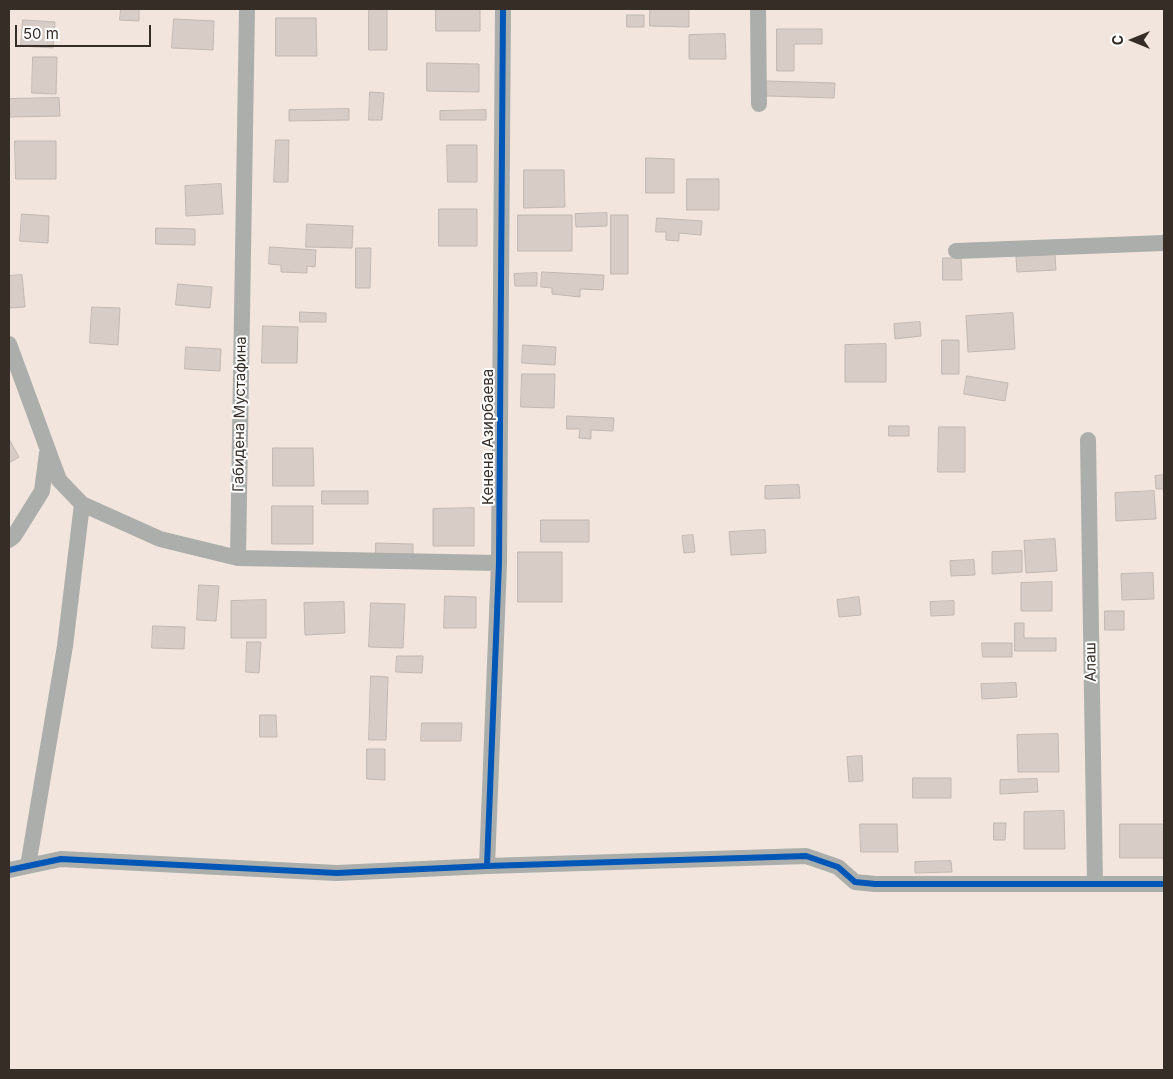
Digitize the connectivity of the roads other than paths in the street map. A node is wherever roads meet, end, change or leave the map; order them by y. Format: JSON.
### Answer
{"nodes":[{"id":1,"x":246,"y":9,"type":"edge"},
{"id":2,"x":504,"y":9,"type":"edge"},
{"id":3,"x":758,"y":9,"type":"edge"},
{"id":4,"x":759,"y":104,"type":"dead end"},
{"id":5,"x":1164,"y":243,"type":"edge"},
{"id":6,"x":956,"y":251,"type":"dead end"},
{"id":7,"x":9,"y":344,"type":"edge"},
{"id":8,"x":1088,"y":440,"type":"dead end"},
{"id":9,"x":48,"y":450,"type":"junction"},
{"id":10,"x":82,"y":504,"type":"junction"},
{"id":11,"x":9,"y":540,"type":"edge"},
{"id":12,"x":238,"y":558,"type":"junction"},
{"id":13,"x":499,"y":563,"type":"junction"},
{"id":14,"x":28,"y":866,"type":"junction"},
{"id":15,"x":487,"y":866,"type":"junction"},
{"id":16,"x":9,"y":870,"type":"edge"},
{"id":17,"x":1095,"y":884,"type":"junction"},
{"id":18,"x":1164,"y":884,"type":"edge"}],
"edges":[{"from":1,"to":12,"type":"street","name":"Габидена Мустафина"},
{"from":2,"to":13,"type":"street","name":"Кенена Азирбаева"},
{"from":3,"to":4,"type":"street"},
{"from":5,"to":6,"type":"street"},
{"from":7,"to":9,"type":"street"},
{"from":8,"to":17,"type":"street","name":"Алаш"},
{"from":9,"to":10,"type":"street"},
{"from":9,"to":11,"type":"street"},
{"from":10,"to":12,"type":"street"},
{"from":10,"to":14,"type":"street"},
{"from":12,"to":13,"type":"street"},
{"from":13,"to":15,"type":"street","name":"Кенена Азирбаева"},
{"from":14,"to":15,"type":"street"},
{"from":14,"to":16,"type":"street"},
{"from":15,"to":17,"type":"street"},
{"from":17,"to":18,"type":"street"}]}
